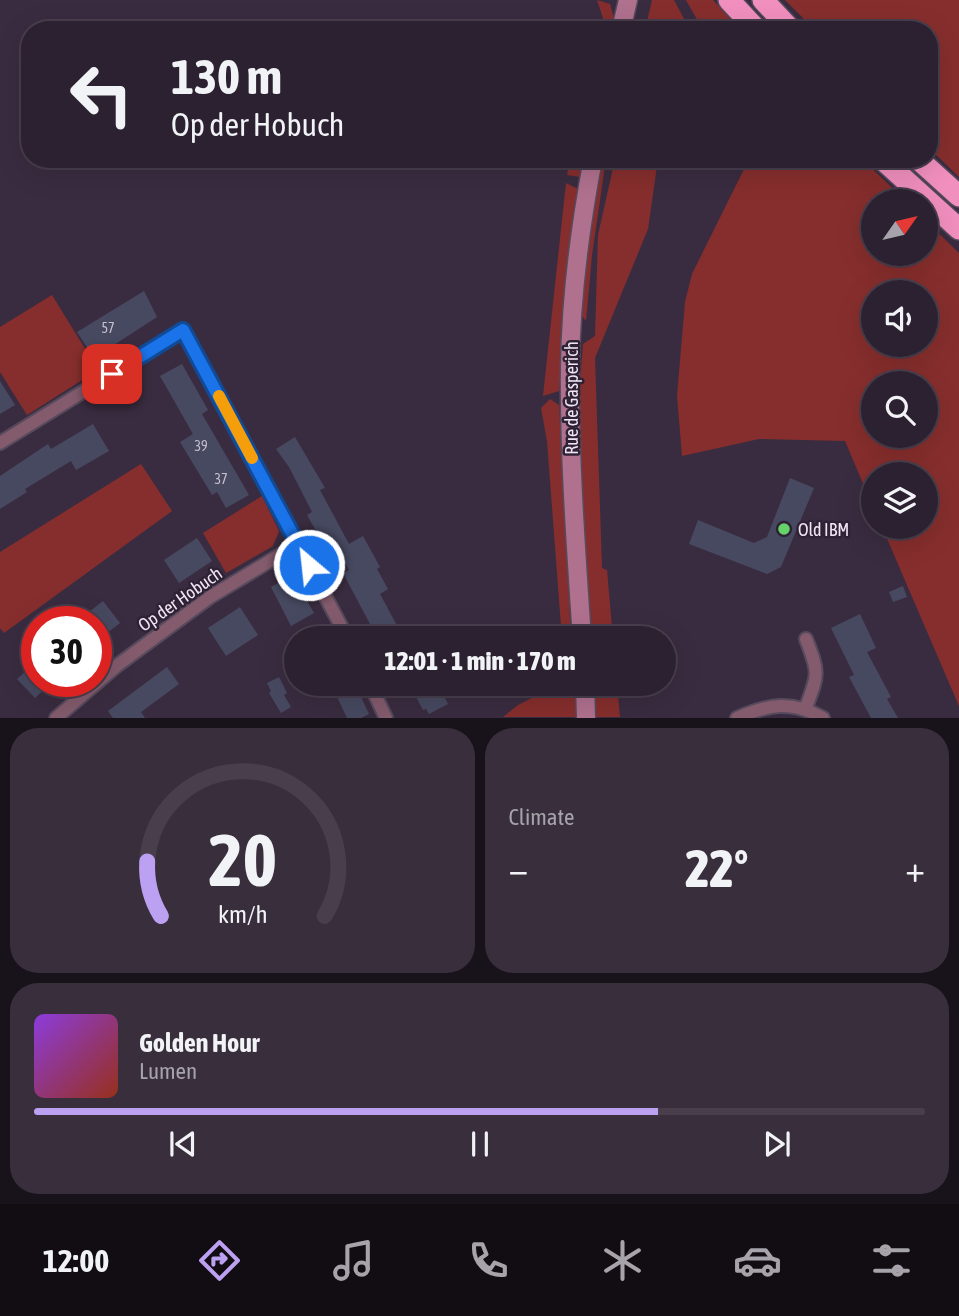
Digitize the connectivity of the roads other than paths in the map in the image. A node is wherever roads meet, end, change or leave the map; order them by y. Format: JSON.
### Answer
{"nodes":[{"id":1,"x":628,"y":0,"type":"edge"},
{"id":2,"x":729,"y":0,"type":"edge"},
{"id":3,"x":763,"y":0,"type":"edge"},
{"id":4,"x":623,"y":21,"type":"edge"},
{"id":5,"x":749,"y":21,"type":"edge"},
{"id":6,"x":783,"y":21,"type":"edge"},
{"id":7,"x":592,"y":168,"type":"edge"},
{"id":8,"x":892,"y":168,"type":"edge"},
{"id":9,"x":928,"y":168,"type":"edge"},
{"id":10,"x":959,"y":196,"type":"edge"},
{"id":11,"x":959,"y":229,"type":"edge"},
{"id":12,"x":0,"y":443,"type":"edge"},
{"id":13,"x":298,"y":544,"type":"junction"},
{"id":14,"x":341,"y":626,"type":"edge"},
{"id":15,"x":581,"y":626,"type":"edge"},
{"id":16,"x":806,"y":639,"type":"dead end"},
{"id":17,"x":376,"y":696,"type":"edge"},
{"id":18,"x":585,"y":696,"type":"edge"},
{"id":19,"x":806,"y":708,"type":"junction"},
{"id":20,"x":56,"y":718,"type":"edge"},
{"id":21,"x":386,"y":718,"type":"edge"},
{"id":22,"x":586,"y":718,"type":"edge"},
{"id":23,"x":737,"y":718,"type":"edge"},
{"id":24,"x":823,"y":718,"type":"edge"}],
"edges":[{"from":1,"to":4,"type":"main road"},
{"from":2,"to":5,"type":"highway"},
{"from":3,"to":6,"type":"highway"},
{"from":7,"to":15,"type":"main road","name":"Rue de Gasperich"},
{"from":8,"to":11,"type":"highway"},
{"from":9,"to":10,"type":"highway"},
{"from":12,"to":13,"type":"street"},
{"from":13,"to":14,"type":"street"},
{"from":13,"to":20,"type":"street","name":"Op der Hobuch"},
{"from":16,"to":19,"type":"street"},
{"from":17,"to":21,"type":"street"},
{"from":18,"to":22,"type":"main road"},
{"from":19,"to":23,"type":"street"},
{"from":19,"to":24,"type":"street"}]}
